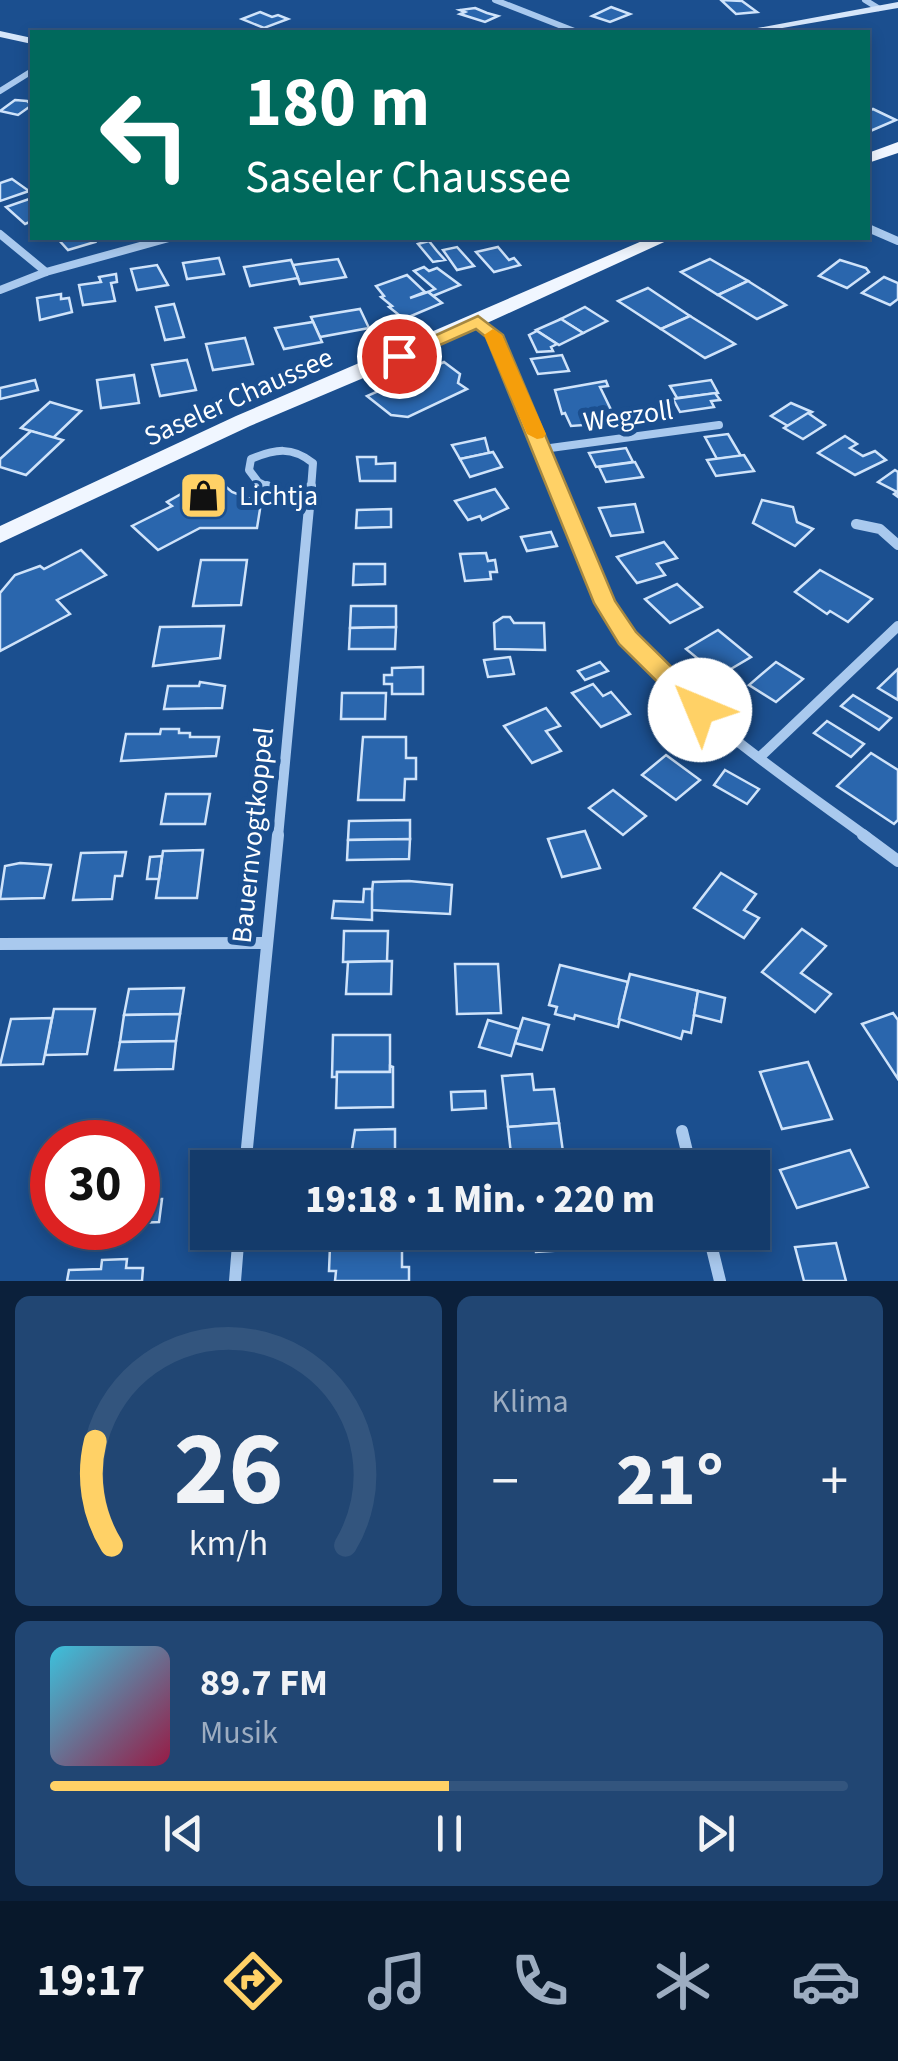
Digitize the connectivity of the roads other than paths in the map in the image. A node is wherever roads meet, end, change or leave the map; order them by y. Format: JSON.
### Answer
{"nodes":[{"id":1,"x":495,"y":0,"type":"edge"},
{"id":2,"x":865,"y":0,"type":"edge"},
{"id":3,"x":898,"y":4,"type":"edge"},
{"id":4,"x":878,"y":8,"type":"junction"},
{"id":5,"x":572,"y":30,"type":"edge"},
{"id":6,"x":753,"y":30,"type":"edge"},
{"id":7,"x":0,"y":34,"type":"edge"},
{"id":8,"x":30,"y":41,"type":"edge"},
{"id":9,"x":30,"y":72,"type":"edge"},
{"id":10,"x":0,"y":91,"type":"edge"},
{"id":11,"x":898,"y":147,"type":"edge"},
{"id":12,"x":870,"y":157,"type":"edge"},
{"id":13,"x":870,"y":229,"type":"edge"},
{"id":14,"x":0,"y":234,"type":"edge"},
{"id":15,"x":162,"y":240,"type":"edge"},
{"id":16,"x":659,"y":240,"type":"edge"},
{"id":17,"x":898,"y":241,"type":"edge"},
{"id":18,"x":46,"y":272,"type":"junction"},
{"id":19,"x":0,"y":290,"type":"edge"},
{"id":20,"x":478,"y":322,"type":"junction"},
{"id":21,"x":720,"y":426,"type":"dead end"},
{"id":22,"x":543,"y":449,"type":"junction"},
{"id":23,"x":309,"y":508,"type":"junction"},
{"id":24,"x":856,"y":524,"type":"dead end"},
{"id":25,"x":0,"y":535,"type":"edge"},
{"id":26,"x":898,"y":545,"type":"edge"},
{"id":27,"x":898,"y":626,"type":"edge"},
{"id":28,"x":761,"y":756,"type":"junction"},
{"id":29,"x":898,"y":862,"type":"edge"},
{"id":30,"x":266,"y":942,"type":"junction"},
{"id":31,"x":0,"y":944,"type":"edge"},
{"id":32,"x":682,"y":1130,"type":"dead end"},
{"id":33,"x":247,"y":1150,"type":"edge"},
{"id":34,"x":687,"y":1150,"type":"edge"},
{"id":35,"x":238,"y":1250,"type":"edge"},
{"id":36,"x":712,"y":1250,"type":"edge"},
{"id":37,"x":235,"y":1281,"type":"edge"},
{"id":38,"x":720,"y":1281,"type":"edge"}],
"edges":[{"from":1,"to":5,"type":"street"},
{"from":2,"to":4,"type":"street"},
{"from":3,"to":4,"type":"street"},
{"from":4,"to":6,"type":"street"},
{"from":7,"to":8,"type":"street"},
{"from":9,"to":10,"type":"street"},
{"from":11,"to":12,"type":"main road"},
{"from":13,"to":17,"type":"street"},
{"from":14,"to":18,"type":"street"},
{"from":15,"to":18,"type":"street"},
{"from":16,"to":20,"type":"main road","name":"Saseler Chaussee"},
{"from":18,"to":19,"type":"street"},
{"from":20,"to":22,"type":"street"},
{"from":20,"to":25,"type":"main road","name":"Saseler Chaussee"},
{"from":21,"to":22,"type":"street","name":"Wegzoll"},
{"from":22,"to":28,"type":"street"},
{"from":23,"to":23,"type":"street","name":"Bauernvogtkoppel"},
{"from":23,"to":30,"type":"street","name":"Bauernvogtkoppel"},
{"from":24,"to":26,"type":"street"},
{"from":27,"to":28,"type":"street"},
{"from":28,"to":29,"type":"street"},
{"from":30,"to":31,"type":"street"},
{"from":30,"to":33,"type":"street","name":"Bauernvogtkoppel"},
{"from":32,"to":34,"type":"street"},
{"from":35,"to":37,"type":"street"},
{"from":36,"to":38,"type":"street"}]}
